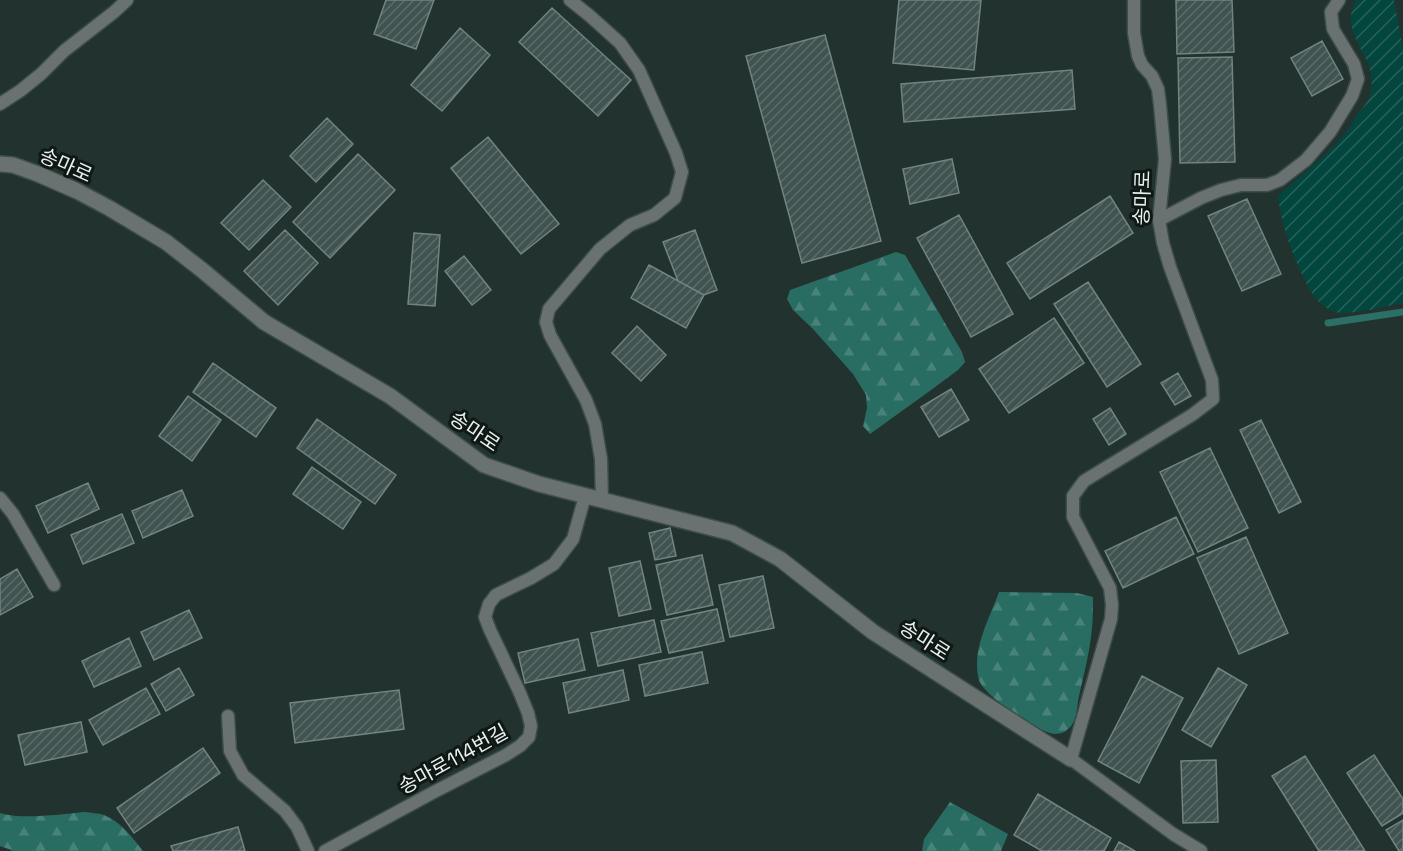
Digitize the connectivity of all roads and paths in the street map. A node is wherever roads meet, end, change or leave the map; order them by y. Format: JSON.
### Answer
{"nodes":[{"id":1,"x":127,"y":0,"type":"edge"},
{"id":2,"x":570,"y":0,"type":"edge"},
{"id":3,"x":1134,"y":0,"type":"edge"},
{"id":4,"x":1339,"y":0,"type":"edge"},
{"id":5,"x":0,"y":104,"type":"edge"},
{"id":6,"x":0,"y":164,"type":"edge"},
{"id":7,"x":1160,"y":220,"type":"junction"},
{"id":8,"x":585,"y":496,"type":"junction"},
{"id":9,"x":0,"y":498,"type":"edge"},
{"id":10,"x":602,"y":501,"type":"junction"},
{"id":11,"x":54,"y":585,"type":"dead end"},
{"id":12,"x":228,"y":716,"type":"dead end"},
{"id":13,"x":1071,"y":759,"type":"junction"},
{"id":14,"x":308,"y":851,"type":"edge"},
{"id":15,"x":325,"y":851,"type":"edge"},
{"id":16,"x":1201,"y":851,"type":"edge"}],
"edges":[{"from":1,"to":5,"type":"lane"},
{"from":2,"to":10,"type":"lane"},
{"from":3,"to":7,"type":"lane","name":"송마로"},
{"from":4,"to":7,"type":"lane"},
{"from":6,"to":8,"type":"street","name":"송마로"},
{"from":7,"to":13,"type":"lane","name":"송마로"},
{"from":8,"to":10,"type":"street","name":"송마로"},
{"from":8,"to":15,"type":"lane","name":"송마로114번길"},
{"from":9,"to":11,"type":"lane"},
{"from":10,"to":13,"type":"street","name":"송마로"},
{"from":12,"to":14,"type":"lane"},
{"from":13,"to":16,"type":"lane"}]}
